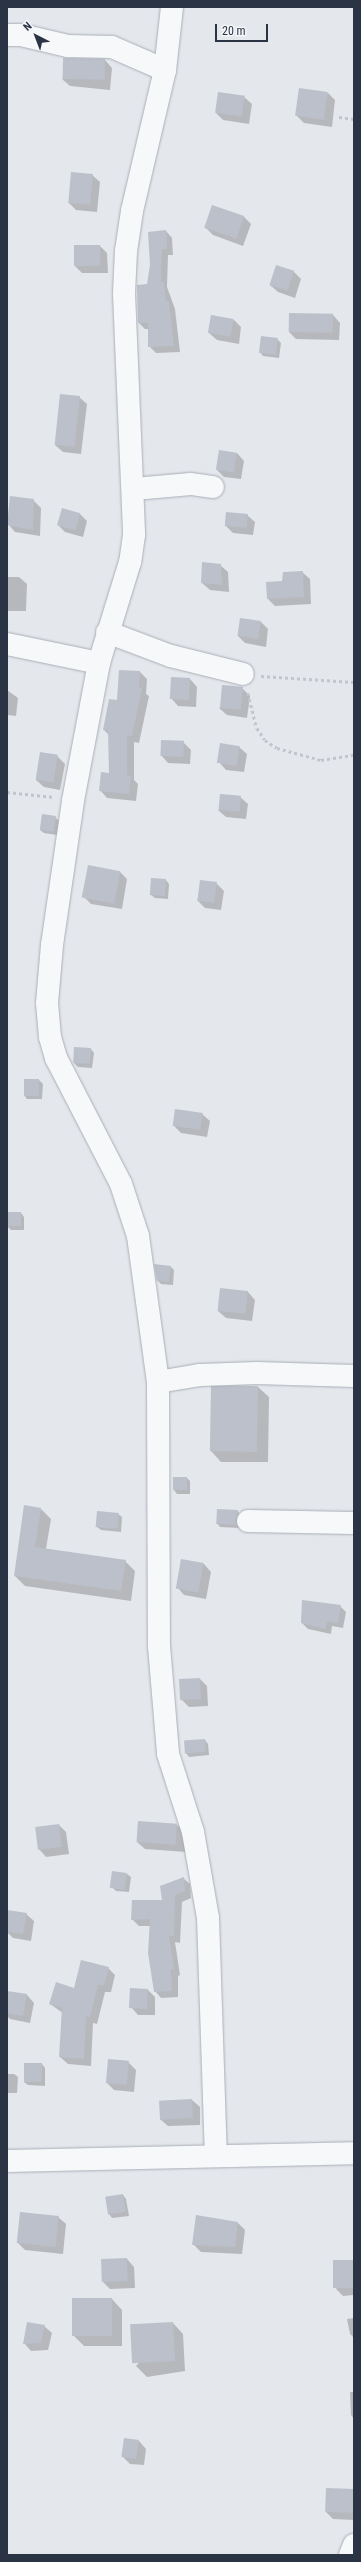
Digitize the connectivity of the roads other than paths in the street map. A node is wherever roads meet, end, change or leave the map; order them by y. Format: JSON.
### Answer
{"nodes":[{"id":1,"x":172,"y":7,"type":"edge"},
{"id":2,"x":7,"y":35,"type":"edge"},
{"id":3,"x":165,"y":70,"type":"junction"},
{"id":4,"x":213,"y":487,"type":"dead end"},
{"id":5,"x":134,"y":489,"type":"junction"},
{"id":6,"x":107,"y":632,"type":"junction"},
{"id":7,"x":7,"y":644,"type":"edge"},
{"id":8,"x":99,"y":663,"type":"junction"},
{"id":9,"x":243,"y":674,"type":"road end"},
{"id":10,"x":354,"y":1376,"type":"edge"},
{"id":11,"x":158,"y":1382,"type":"junction"},
{"id":12,"x":248,"y":1521,"type":"dead end"},
{"id":13,"x":354,"y":1523,"type":"edge"},
{"id":14,"x":354,"y":2153,"type":"edge"},
{"id":15,"x":216,"y":2155,"type":"junction"},
{"id":16,"x":7,"y":2160,"type":"edge"},
{"id":17,"x":354,"y":2545,"type":"edge"},
{"id":18,"x":350,"y":2555,"type":"edge"}],
"edges":[{"from":1,"to":3,"type":"street"},
{"from":2,"to":3,"type":"street"},
{"from":3,"to":5,"type":"street"},
{"from":4,"to":5,"type":"street"},
{"from":5,"to":6,"type":"street"},
{"from":6,"to":8,"type":"street"},
{"from":6,"to":9,"type":"street"},
{"from":7,"to":8,"type":"street"},
{"from":8,"to":11,"type":"street"},
{"from":10,"to":11,"type":"street"},
{"from":11,"to":15,"type":"street"},
{"from":12,"to":13,"type":"street"},
{"from":14,"to":15,"type":"street"},
{"from":15,"to":16,"type":"street"},
{"from":17,"to":18,"type":"street"}]}
